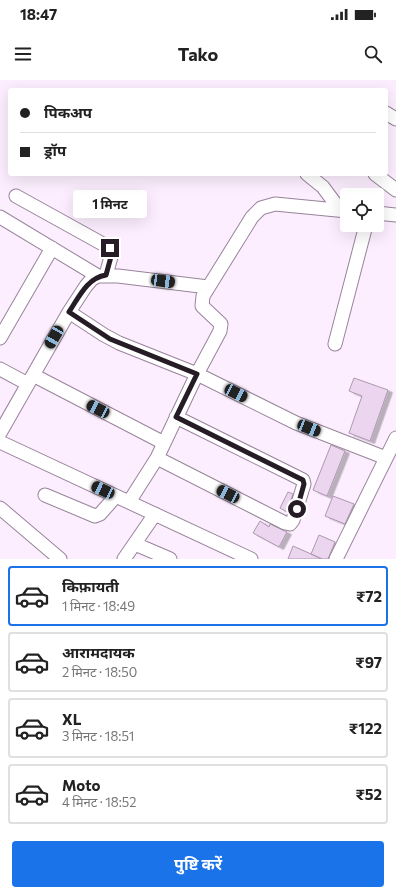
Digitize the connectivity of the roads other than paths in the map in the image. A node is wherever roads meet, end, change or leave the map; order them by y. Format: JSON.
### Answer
{"nodes":[{"id":1,"x":309,"y":176,"type":"edge"},
{"id":2,"x":378,"y":176,"type":"edge"},
{"id":3,"x":396,"y":190,"type":"edge"},
{"id":4,"x":16,"y":196,"type":"dead end"},
{"id":5,"x":340,"y":206,"type":"edge"},
{"id":6,"x":340,"y":210,"type":"edge"},
{"id":7,"x":384,"y":214,"type":"edge"},
{"id":8,"x":396,"y":215,"type":"edge"},
{"id":9,"x":0,"y":217,"type":"edge"},
{"id":10,"x":364,"y":232,"type":"edge"},
{"id":11,"x":52,"y":248,"type":"junction"},
{"id":12,"x":102,"y":276,"type":"junction"},
{"id":13,"x":208,"y":287,"type":"junction"},
{"id":14,"x":69,"y":312,"type":"junction"},
{"id":15,"x":0,"y":338,"type":"edge"},
{"id":16,"x":335,"y":344,"type":"dead end"},
{"id":17,"x":0,"y":369,"type":"edge"},
{"id":18,"x":197,"y":374,"type":"junction"},
{"id":19,"x":30,"y":380,"type":"junction"},
{"id":20,"x":176,"y":417,"type":"junction"},
{"id":21,"x":0,"y":433,"type":"edge"},
{"id":22,"x":395,"y":441,"type":"edge"},
{"id":23,"x":0,"y":442,"type":"edge"},
{"id":24,"x":164,"y":443,"type":"junction"},
{"id":25,"x":157,"y":458,"type":"junction"},
{"id":26,"x":386,"y":458,"type":"junction"},
{"id":27,"x":45,"y":494,"type":"dead end"},
{"id":28,"x":116,"y":496,"type":"junction"},
{"id":29,"x":129,"y":502,"type":"junction"},
{"id":30,"x":0,"y":508,"type":"edge"},
{"id":31,"x":155,"y":514,"type":"junction"},
{"id":32,"x":135,"y":544,"type":"junction"},
{"id":33,"x":60,"y":559,"type":"edge"},
{"id":34,"x":124,"y":559,"type":"edge"},
{"id":35,"x":170,"y":559,"type":"edge"},
{"id":36,"x":251,"y":559,"type":"edge"},
{"id":37,"x":336,"y":559,"type":"edge"}],
"edges":[{"from":1,"to":5,"type":"street"},
{"from":2,"to":3,"type":"street"},
{"from":4,"to":12,"type":"street"},
{"from":6,"to":13,"type":"street"},
{"from":7,"to":8,"type":"street"},
{"from":9,"to":11,"type":"street"},
{"from":10,"to":16,"type":"street"},
{"from":11,"to":12,"type":"street"},
{"from":11,"to":15,"type":"street"},
{"from":12,"to":13,"type":"street"},
{"from":12,"to":14,"type":"street"},
{"from":13,"to":18,"type":"street"},
{"from":14,"to":18,"type":"street"},
{"from":14,"to":19,"type":"street"},
{"from":17,"to":19,"type":"street"},
{"from":18,"to":20,"type":"street"},
{"from":18,"to":26,"type":"street"},
{"from":19,"to":21,"type":"street"},
{"from":19,"to":24,"type":"street"},
{"from":20,"to":24,"type":"street"},
{"from":20,"to":25,"type":"street"},
{"from":22,"to":26,"type":"street"},
{"from":23,"to":28,"type":"street"},
{"from":24,"to":25,"type":"street"},
{"from":25,"to":29,"type":"street"},
{"from":26,"to":37,"type":"street"},
{"from":27,"to":28,"type":"street"},
{"from":28,"to":29,"type":"street"},
{"from":29,"to":31,"type":"street"},
{"from":30,"to":33,"type":"street"},
{"from":31,"to":32,"type":"street"},
{"from":31,"to":36,"type":"street"},
{"from":32,"to":34,"type":"street"},
{"from":32,"to":35,"type":"street"}]}
